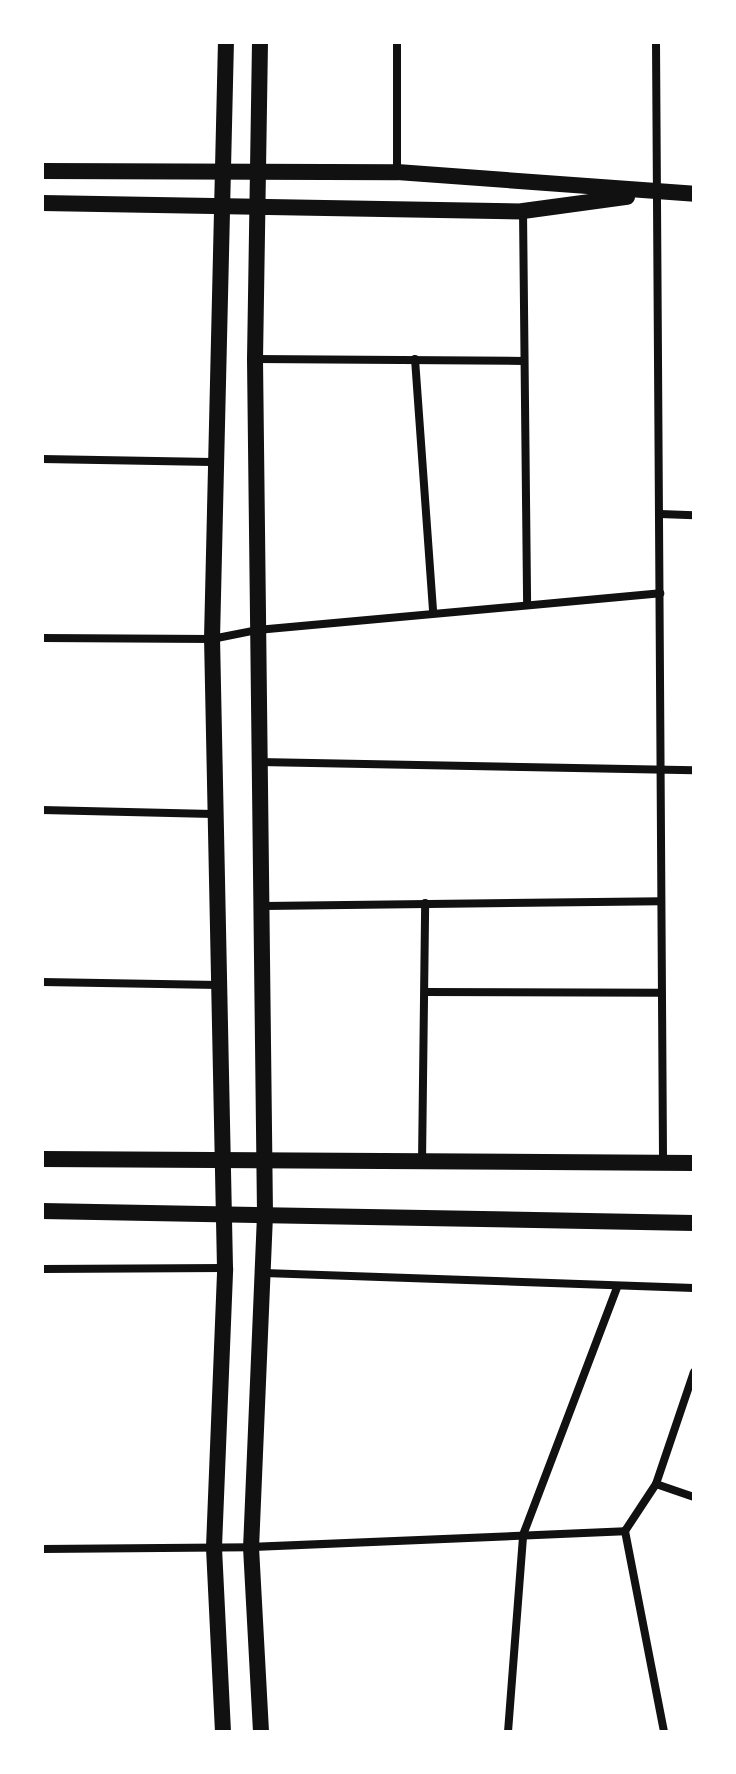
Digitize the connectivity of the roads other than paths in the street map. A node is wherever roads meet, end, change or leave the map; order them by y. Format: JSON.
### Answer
{"nodes":[{"id":1,"x":226,"y":42,"type":"edge"},
{"id":2,"x":260,"y":42,"type":"edge"},
{"id":3,"x":397,"y":42,"type":"edge"},
{"id":4,"x":656,"y":42,"type":"edge"},
{"id":5,"x":223,"y":169,"type":"junction"},
{"id":6,"x":257,"y":170,"type":"junction"},
{"id":7,"x":42,"y":171,"type":"edge"},
{"id":8,"x":397,"y":172,"type":"junction"},
{"id":9,"x":659,"y":193,"type":"junction"},
{"id":10,"x":694,"y":194,"type":"edge"},
{"id":11,"x":42,"y":203,"type":"edge"},
{"id":12,"x":222,"y":207,"type":"junction"},
{"id":13,"x":257,"y":208,"type":"junction"},
{"id":14,"x":523,"y":211,"type":"junction"},
{"id":15,"x":255,"y":359,"type":"junction"},
{"id":16,"x":415,"y":359,"type":"junction"},
{"id":17,"x":524,"y":361,"type":"junction"},
{"id":18,"x":42,"y":459,"type":"edge"},
{"id":19,"x":212,"y":462,"type":"junction"},
{"id":20,"x":660,"y":514,"type":"junction"},
{"id":21,"x":694,"y":515,"type":"edge"},
{"id":22,"x":660,"y":593,"type":"junction"},
{"id":23,"x":527,"y":605,"type":"junction"},
{"id":24,"x":433,"y":612,"type":"junction"},
{"id":25,"x":257,"y":630,"type":"junction"},
{"id":26,"x":42,"y":638,"type":"edge"},
{"id":27,"x":212,"y":639,"type":"junction"},
{"id":28,"x":258,"y":762,"type":"junction"},
{"id":29,"x":661,"y":770,"type":"junction"},
{"id":30,"x":694,"y":770,"type":"edge"},
{"id":31,"x":42,"y":810,"type":"edge"},
{"id":32,"x":213,"y":814,"type":"junction"},
{"id":33,"x":661,"y":901,"type":"junction"},
{"id":34,"x":425,"y":903,"type":"junction"},
{"id":35,"x":264,"y":906,"type":"junction"},
{"id":36,"x":42,"y":982,"type":"edge"},
{"id":37,"x":219,"y":985,"type":"junction"},
{"id":38,"x":425,"y":992,"type":"junction"},
{"id":39,"x":661,"y":993,"type":"junction"},
{"id":40,"x":42,"y":1159,"type":"edge"},
{"id":41,"x":224,"y":1159,"type":"junction"},
{"id":42,"x":265,"y":1159,"type":"junction"},
{"id":43,"x":663,"y":1163,"type":"junction"},
{"id":44,"x":694,"y":1163,"type":"edge"},
{"id":45,"x":422,"y":1164,"type":"junction"},
{"id":46,"x":42,"y":1211,"type":"edge"},
{"id":47,"x":265,"y":1215,"type":"junction"},
{"id":48,"x":225,"y":1216,"type":"junction"},
{"id":49,"x":694,"y":1223,"type":"edge"},
{"id":50,"x":225,"y":1268,"type":"junction"},
{"id":51,"x":42,"y":1269,"type":"edge"},
{"id":52,"x":264,"y":1273,"type":"junction"},
{"id":53,"x":617,"y":1287,"type":"junction"},
{"id":54,"x":694,"y":1288,"type":"edge"},
{"id":55,"x":694,"y":1372,"type":"edge"},
{"id":56,"x":656,"y":1484,"type":"junction"},
{"id":57,"x":694,"y":1497,"type":"edge"},
{"id":58,"x":625,"y":1531,"type":"junction"},
{"id":59,"x":523,"y":1535,"type":"junction"},
{"id":60,"x":214,"y":1547,"type":"junction"},
{"id":61,"x":251,"y":1547,"type":"junction"},
{"id":62,"x":42,"y":1549,"type":"edge"},
{"id":63,"x":223,"y":1732,"type":"edge"},
{"id":64,"x":261,"y":1732,"type":"edge"},
{"id":65,"x":508,"y":1732,"type":"edge"},
{"id":66,"x":664,"y":1732,"type":"edge"}],
"edges":[{"from":1,"to":5,"type":"main road"},
{"from":2,"to":6,"type":"main road"},
{"from":3,"to":8,"type":"street"},
{"from":4,"to":9,"type":"street"},
{"from":5,"to":6,"type":"main road"},
{"from":5,"to":7,"type":"main road"},
{"from":5,"to":12,"type":"main road"},
{"from":6,"to":8,"type":"main road"},
{"from":6,"to":13,"type":"main road"},
{"from":8,"to":9,"type":"main road"},
{"from":9,"to":10,"type":"main road"},
{"from":9,"to":14,"type":"main road"},
{"from":9,"to":20,"type":"street"},
{"from":11,"to":12,"type":"main road"},
{"from":12,"to":13,"type":"main road"},
{"from":12,"to":19,"type":"main road"},
{"from":13,"to":14,"type":"main road"},
{"from":13,"to":15,"type":"main road"},
{"from":14,"to":17,"type":"street"},
{"from":15,"to":16,"type":"street"},
{"from":15,"to":25,"type":"main road"},
{"from":16,"to":17,"type":"street"},
{"from":16,"to":24,"type":"street"},
{"from":17,"to":23,"type":"street"},
{"from":18,"to":19,"type":"street"},
{"from":19,"to":27,"type":"main road"},
{"from":20,"to":21,"type":"street"},
{"from":20,"to":22,"type":"street"},
{"from":22,"to":23,"type":"street"},
{"from":22,"to":29,"type":"street"},
{"from":23,"to":24,"type":"street"},
{"from":24,"to":25,"type":"street"},
{"from":25,"to":27,"type":"street"},
{"from":25,"to":28,"type":"main road"},
{"from":26,"to":27,"type":"street"},
{"from":27,"to":32,"type":"main road"},
{"from":28,"to":29,"type":"street"},
{"from":28,"to":35,"type":"main road"},
{"from":29,"to":30,"type":"street"},
{"from":29,"to":33,"type":"street"},
{"from":31,"to":32,"type":"street"},
{"from":32,"to":37,"type":"main road"},
{"from":33,"to":34,"type":"street"},
{"from":33,"to":39,"type":"street"},
{"from":34,"to":35,"type":"street"},
{"from":34,"to":38,"type":"street"},
{"from":35,"to":42,"type":"main road"},
{"from":36,"to":37,"type":"street"},
{"from":37,"to":41,"type":"main road"},
{"from":38,"to":39,"type":"street"},
{"from":38,"to":45,"type":"street"},
{"from":39,"to":43,"type":"street"},
{"from":40,"to":41,"type":"main road"},
{"from":41,"to":42,"type":"main road"},
{"from":41,"to":48,"type":"main road"},
{"from":42,"to":45,"type":"main road"},
{"from":42,"to":47,"type":"main road"},
{"from":43,"to":44,"type":"main road"},
{"from":43,"to":45,"type":"main road"},
{"from":46,"to":48,"type":"main road"},
{"from":47,"to":48,"type":"main road"},
{"from":47,"to":49,"type":"main road"},
{"from":47,"to":52,"type":"main road"},
{"from":48,"to":50,"type":"main road"},
{"from":50,"to":51,"type":"street"},
{"from":50,"to":60,"type":"main road"},
{"from":52,"to":53,"type":"street"},
{"from":52,"to":61,"type":"main road"},
{"from":53,"to":54,"type":"street"},
{"from":53,"to":59,"type":"street"},
{"from":55,"to":56,"type":"street"},
{"from":56,"to":57,"type":"street"},
{"from":56,"to":58,"type":"street"},
{"from":58,"to":59,"type":"street"},
{"from":58,"to":66,"type":"street"},
{"from":59,"to":61,"type":"street"},
{"from":59,"to":65,"type":"street"},
{"from":60,"to":61,"type":"street"},
{"from":60,"to":62,"type":"street"},
{"from":60,"to":63,"type":"main road"},
{"from":61,"to":64,"type":"main road"}]}
